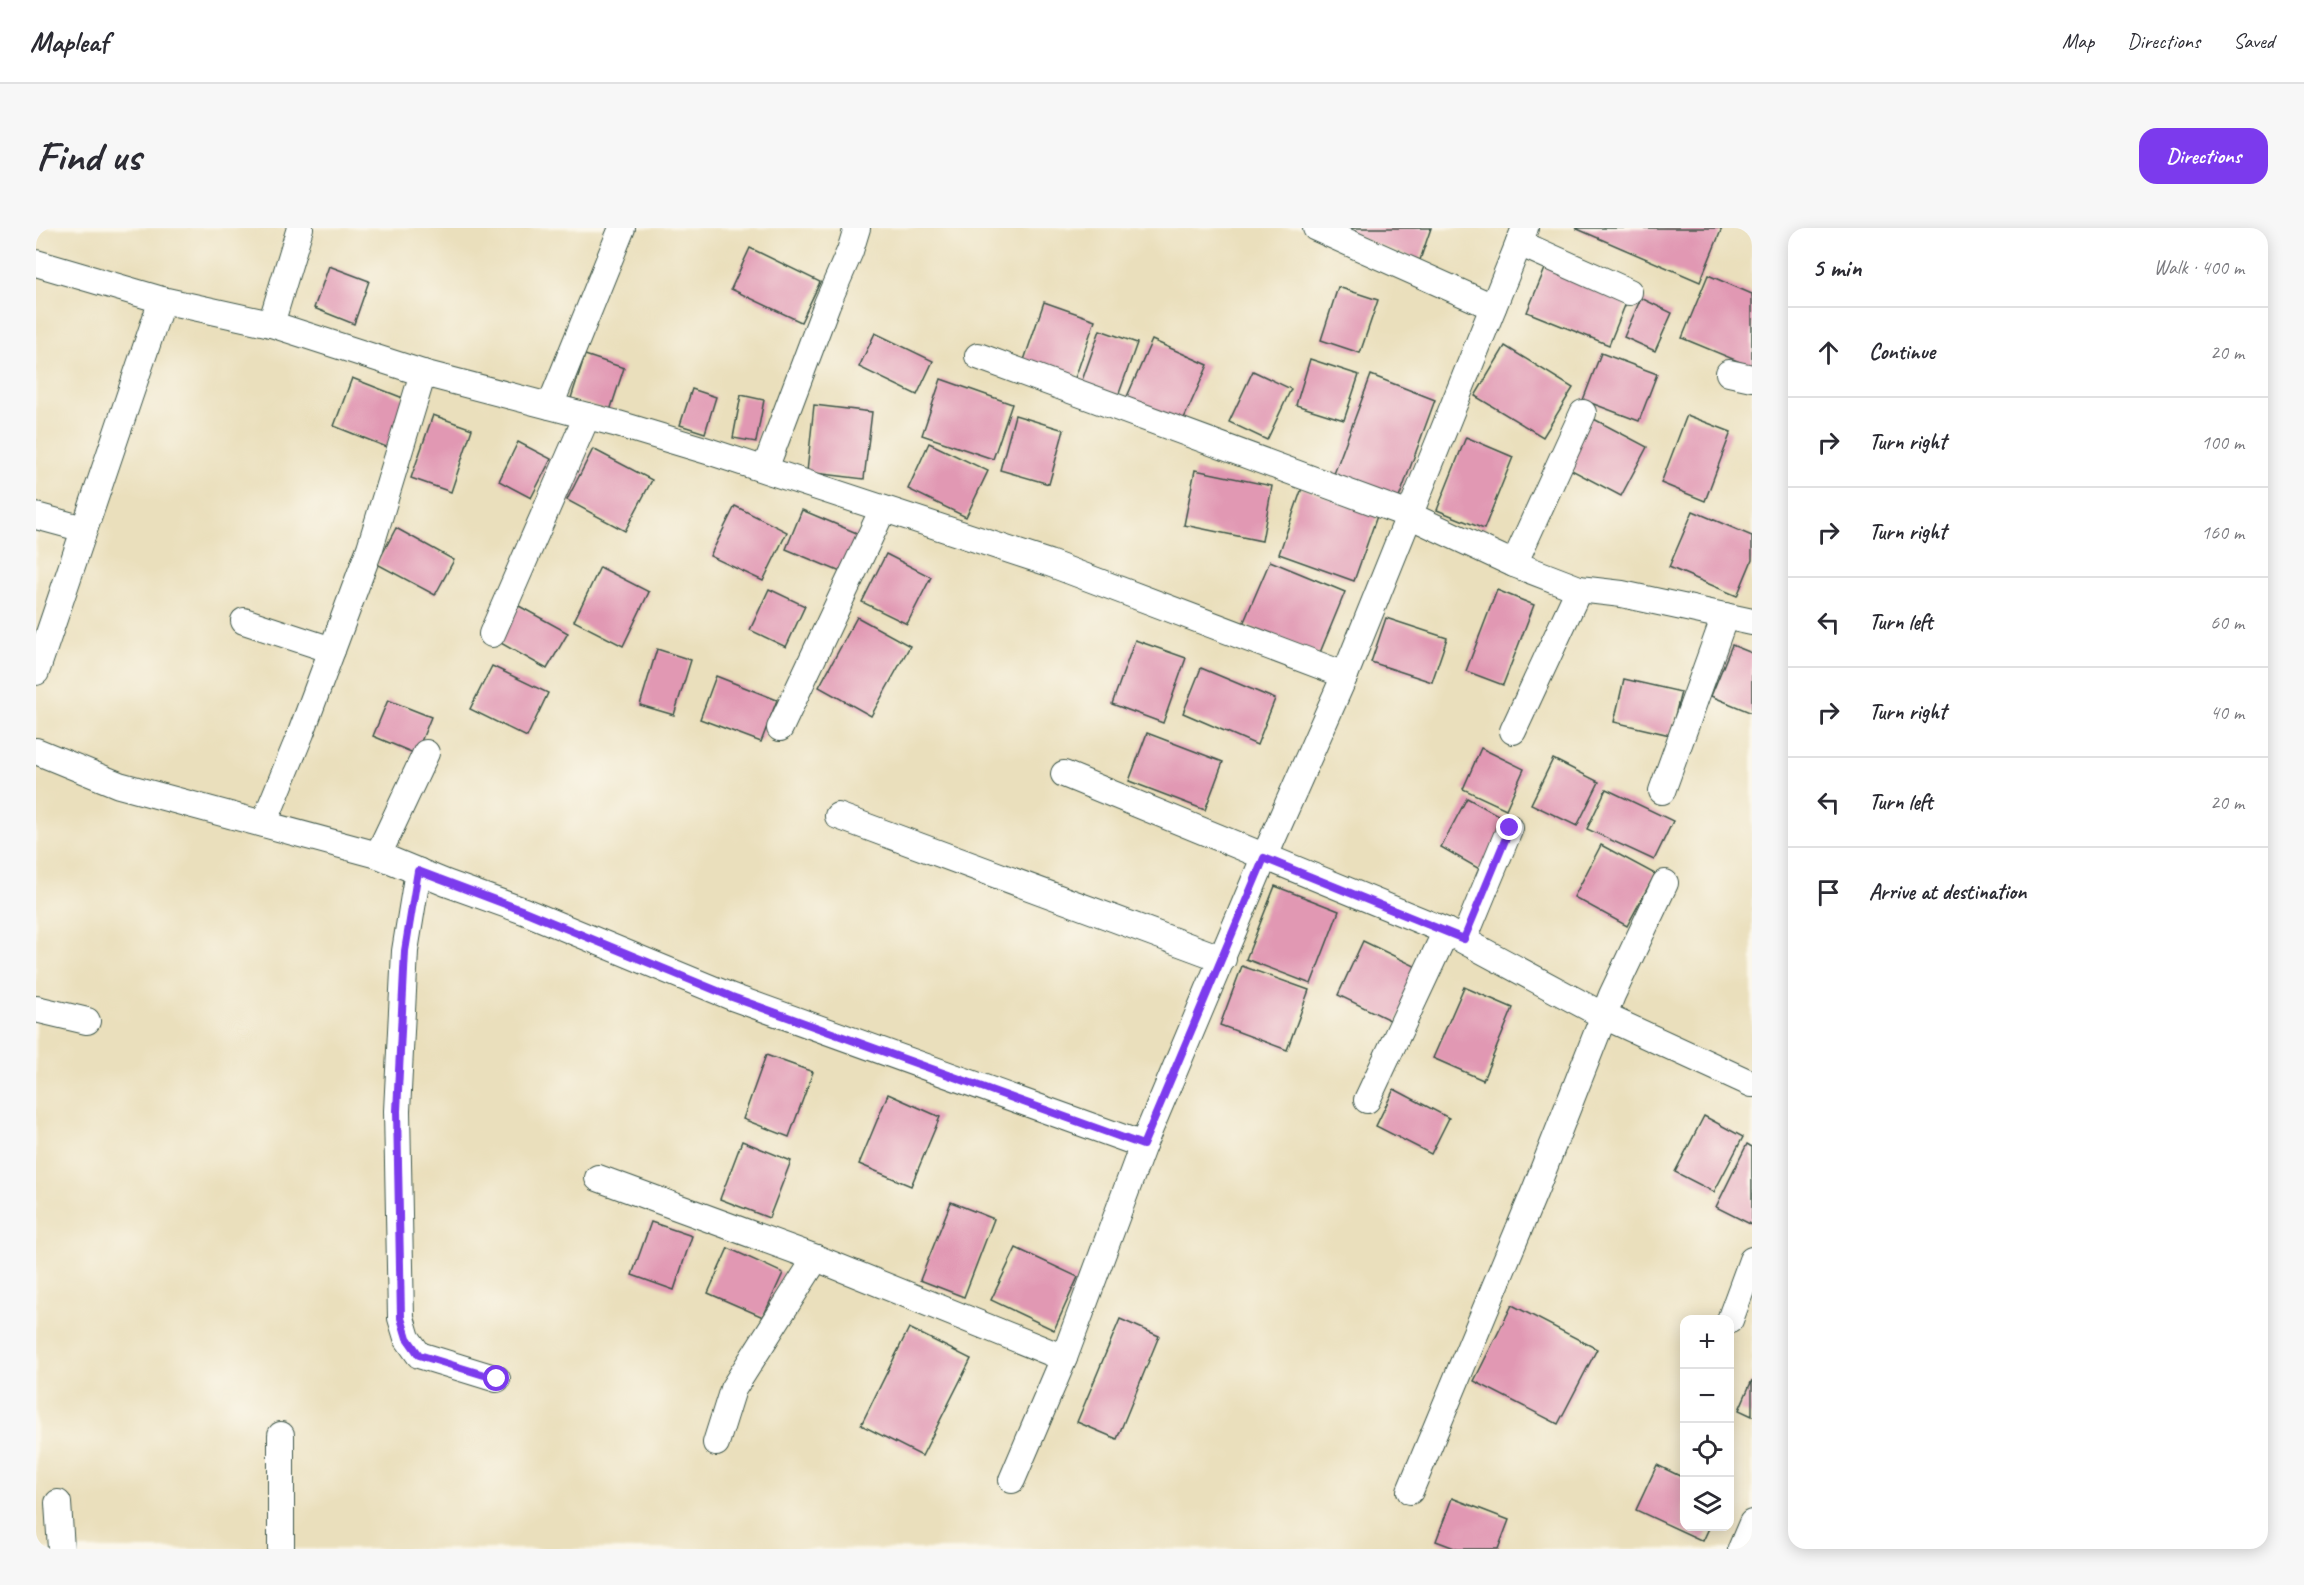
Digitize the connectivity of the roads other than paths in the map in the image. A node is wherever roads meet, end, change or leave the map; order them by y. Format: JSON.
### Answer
{"nodes":[{"id":1,"x":300,"y":228,"type":"edge"},
{"id":2,"x":622,"y":228,"type":"edge"},
{"id":3,"x":857,"y":228,"type":"edge"},
{"id":4,"x":1316,"y":228,"type":"edge"},
{"id":5,"x":1522,"y":236,"type":"edge"},
{"id":6,"x":36,"y":263,"type":"edge"},
{"id":7,"x":1629,"y":292,"type":"dead end"},
{"id":8,"x":162,"y":300,"type":"junction"},
{"id":9,"x":1493,"y":307,"type":"junction"},
{"id":10,"x":271,"y":324,"type":"junction"},
{"id":11,"x":978,"y":356,"type":"dead end"},
{"id":12,"x":423,"y":373,"type":"junction"},
{"id":13,"x":550,"y":406,"type":"junction"},
{"id":14,"x":1584,"y":413,"type":"dead end"},
{"id":15,"x":587,"y":416,"type":"junction"},
{"id":16,"x":765,"y":470,"type":"junction"},
{"id":17,"x":882,"y":509,"type":"junction"},
{"id":18,"x":1409,"y":515,"type":"junction"},
{"id":19,"x":36,"y":516,"type":"edge"},
{"id":20,"x":84,"y":529,"type":"junction"},
{"id":21,"x":1514,"y":564,"type":"junction"},
{"id":22,"x":1579,"y":589,"type":"junction"},
{"id":23,"x":1725,"y":616,"type":"junction"},
{"id":24,"x":244,"y":621,"type":"dead end"},
{"id":25,"x":1752,"y":622,"type":"edge"},
{"id":26,"x":492,"y":634,"type":"dead end"},
{"id":27,"x":332,"y":650,"type":"junction"},
{"id":28,"x":36,"y":672,"type":"edge"},
{"id":29,"x":1345,"y":675,"type":"junction"},
{"id":30,"x":780,"y":728,"type":"dead end"},
{"id":31,"x":1513,"y":731,"type":"dead end"},
{"id":32,"x":36,"y":751,"type":"edge"},
{"id":33,"x":426,"y":753,"type":"dead end"},
{"id":34,"x":1064,"y":774,"type":"dead end"},
{"id":35,"x":1662,"y":791,"type":"dead end"},
{"id":36,"x":838,"y":816,"type":"dead end"},
{"id":37,"x":264,"y":824,"type":"junction"},
{"id":38,"x":1510,"y":828,"type":"dead end"},
{"id":39,"x":378,"y":855,"type":"junction"},
{"id":40,"x":1264,"y":858,"type":"junction"},
{"id":41,"x":418,"y":871,"type":"junction"},
{"id":42,"x":1665,"y":884,"type":"dead end"},
{"id":43,"x":1455,"y":935,"type":"junction"},
{"id":44,"x":1223,"y":959,"type":"junction"},
{"id":45,"x":36,"y":1009,"type":"edge"},
{"id":46,"x":1604,"y":1016,"type":"junction"},
{"id":47,"x":87,"y":1021,"type":"dead end"},
{"id":48,"x":1752,"y":1084,"type":"edge"},
{"id":49,"x":1367,"y":1100,"type":"dead end"},
{"id":50,"x":1143,"y":1145,"type":"junction"},
{"id":51,"x":598,"y":1178,"type":"dead end"},
{"id":52,"x":816,"y":1258,"type":"junction"},
{"id":53,"x":1752,"y":1260,"type":"edge"},
{"id":54,"x":1732,"y":1315,"type":"edge"},
{"id":55,"x":1064,"y":1358,"type":"junction"},
{"id":56,"x":497,"y":1379,"type":"dead end"},
{"id":57,"x":281,"y":1435,"type":"dead end"},
{"id":58,"x":716,"y":1443,"type":"dead end"},
{"id":59,"x":1012,"y":1480,"type":"dead end"},
{"id":60,"x":1410,"y":1491,"type":"dead end"},
{"id":61,"x":58,"y":1503,"type":"dead end"},
{"id":62,"x":1752,"y":1523,"type":"edge"},
{"id":63,"x":61,"y":1549,"type":"edge"},
{"id":64,"x":281,"y":1549,"type":"edge"},
{"id":65,"x":1741,"y":1549,"type":"edge"}],
"edges":[{"from":1,"to":10,"type":"street"},
{"from":2,"to":13,"type":"street"},
{"from":3,"to":16,"type":"street"},
{"from":4,"to":9,"type":"street"},
{"from":5,"to":7,"type":"street"},
{"from":5,"to":9,"type":"street"},
{"from":6,"to":8,"type":"street"},
{"from":8,"to":10,"type":"street"},
{"from":8,"to":20,"type":"street"},
{"from":9,"to":18,"type":"street"},
{"from":10,"to":12,"type":"street"},
{"from":11,"to":18,"type":"street"},
{"from":12,"to":13,"type":"street"},
{"from":12,"to":27,"type":"street"},
{"from":13,"to":15,"type":"street"},
{"from":14,"to":21,"type":"street"},
{"from":15,"to":16,"type":"street"},
{"from":15,"to":26,"type":"street"},
{"from":16,"to":17,"type":"street"},
{"from":17,"to":29,"type":"street"},
{"from":17,"to":30,"type":"street"},
{"from":18,"to":21,"type":"street"},
{"from":18,"to":29,"type":"street"},
{"from":19,"to":20,"type":"street"},
{"from":20,"to":28,"type":"street"},
{"from":21,"to":22,"type":"street"},
{"from":22,"to":23,"type":"street"},
{"from":22,"to":31,"type":"street"},
{"from":23,"to":25,"type":"street"},
{"from":23,"to":35,"type":"street"},
{"from":24,"to":27,"type":"street"},
{"from":27,"to":37,"type":"street"},
{"from":29,"to":40,"type":"street"},
{"from":32,"to":37,"type":"street"},
{"from":33,"to":39,"type":"street"},
{"from":34,"to":40,"type":"street"},
{"from":36,"to":44,"type":"street"},
{"from":37,"to":39,"type":"street"},
{"from":38,"to":43,"type":"street"},
{"from":39,"to":41,"type":"street"},
{"from":40,"to":43,"type":"street"},
{"from":40,"to":44,"type":"street"},
{"from":41,"to":50,"type":"street"},
{"from":41,"to":56,"type":"street"},
{"from":42,"to":46,"type":"street"},
{"from":43,"to":46,"type":"street"},
{"from":43,"to":49,"type":"street"},
{"from":44,"to":50,"type":"street"},
{"from":45,"to":47,"type":"street"},
{"from":46,"to":48,"type":"street"},
{"from":46,"to":60,"type":"street"},
{"from":50,"to":55,"type":"street"},
{"from":51,"to":52,"type":"street"},
{"from":52,"to":55,"type":"street"},
{"from":52,"to":58,"type":"street"},
{"from":53,"to":54,"type":"street"},
{"from":55,"to":59,"type":"street"},
{"from":57,"to":64,"type":"street"},
{"from":61,"to":63,"type":"street"},
{"from":62,"to":65,"type":"street"}]}
